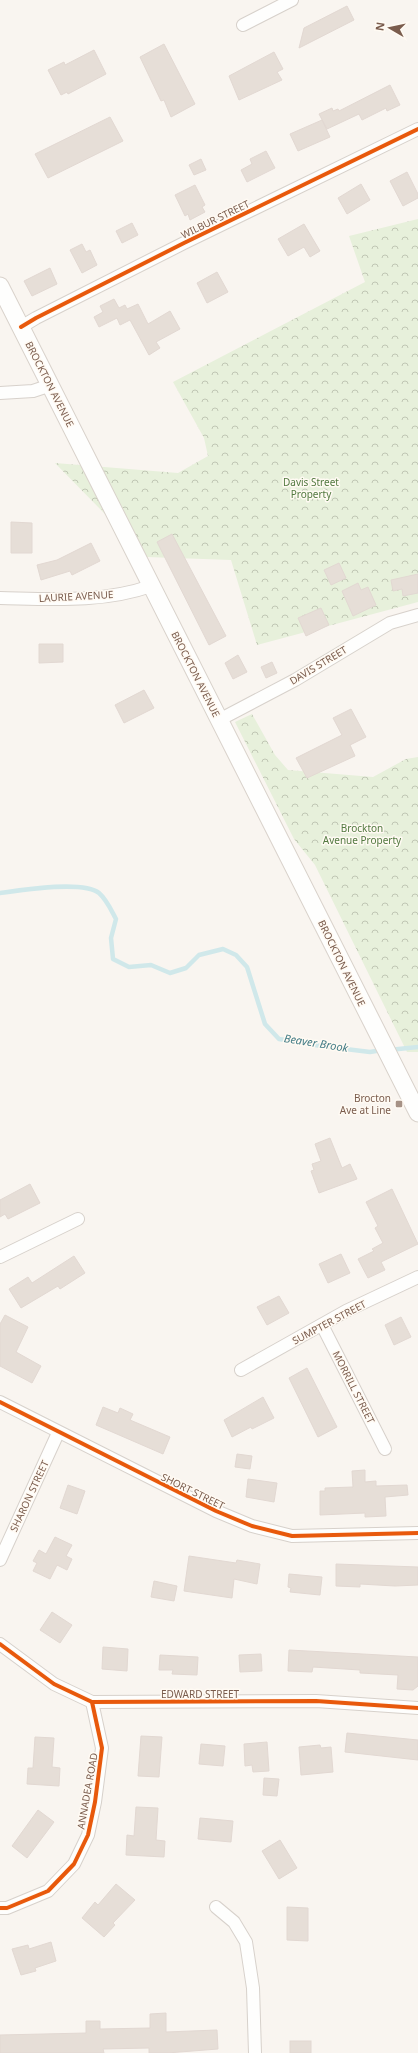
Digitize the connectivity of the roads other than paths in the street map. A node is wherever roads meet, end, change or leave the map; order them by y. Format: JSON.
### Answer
{"nodes":[{"id":1,"x":292,"y":0,"type":"edge"},
{"id":2,"x":243,"y":25,"type":"dead end"},
{"id":3,"x":418,"y":129,"type":"edge"},
{"id":4,"x":0,"y":286,"type":"edge"},
{"id":5,"x":21,"y":327,"type":"junction"},
{"id":6,"x":51,"y":385,"type":"junction"},
{"id":7,"x":0,"y":393,"type":"edge"},
{"id":8,"x":151,"y":586,"type":"junction"},
{"id":9,"x":0,"y":598,"type":"edge"},
{"id":10,"x":418,"y":615,"type":"edge"},
{"id":11,"x":219,"y":720,"type":"junction"},
{"id":12,"x":418,"y":1113,"type":"edge"},
{"id":13,"x":78,"y":1219,"type":"dead end"},
{"id":14,"x":0,"y":1256,"type":"edge"},
{"id":15,"x":418,"y":1277,"type":"edge"},
{"id":16,"x":322,"y":1325,"type":"junction"},
{"id":17,"x":241,"y":1370,"type":"dead end"},
{"id":18,"x":0,"y":1402,"type":"edge"},
{"id":19,"x":58,"y":1433,"type":"junction"},
{"id":20,"x":385,"y":1449,"type":"dead end"},
{"id":21,"x":418,"y":1533,"type":"edge"},
{"id":22,"x":0,"y":1560,"type":"edge"},
{"id":23,"x":0,"y":1644,"type":"edge"},
{"id":24,"x":92,"y":1702,"type":"junction"},
{"id":25,"x":418,"y":1708,"type":"edge"},
{"id":26,"x":216,"y":1907,"type":"dead end"},
{"id":27,"x":0,"y":1908,"type":"edge"},
{"id":28,"x":254,"y":2053,"type":"edge"}],
"edges":[{"from":1,"to":2,"type":"street"},
{"from":3,"to":5,"type":"street","name":"WILBUR STREET"},
{"from":4,"to":5,"type":"main road","name":"BROCKTON AVENUE"},
{"from":5,"to":6,"type":"main road","name":"BROCKTON AVENUE"},
{"from":6,"to":7,"type":"street"},
{"from":6,"to":8,"type":"main road","name":"BROCKTON AVENUE"},
{"from":8,"to":9,"type":"street","name":"LAURIE AVENUE"},
{"from":8,"to":11,"type":"main road","name":"BROCKTON AVENUE"},
{"from":10,"to":11,"type":"street","name":"DAVIS STREET"},
{"from":11,"to":12,"type":"main road","name":"BROCKTON AVENUE"},
{"from":13,"to":14,"type":"street"},
{"from":15,"to":16,"type":"street","name":"SUMPTER STREET"},
{"from":16,"to":17,"type":"street","name":"SUMPTER STREET"},
{"from":16,"to":20,"type":"street","name":"MORRILL STREET"},
{"from":18,"to":19,"type":"street","name":"SHORT STREET"},
{"from":19,"to":21,"type":"street","name":"SHORT STREET"},
{"from":19,"to":22,"type":"street","name":"SHARON STREET"},
{"from":23,"to":24,"type":"street","name":"EDWARD STREET"},
{"from":24,"to":25,"type":"street","name":"EDWARD STREET"},
{"from":24,"to":27,"type":"street","name":"ANNADEA ROAD"},
{"from":26,"to":28,"type":"street"}]}
